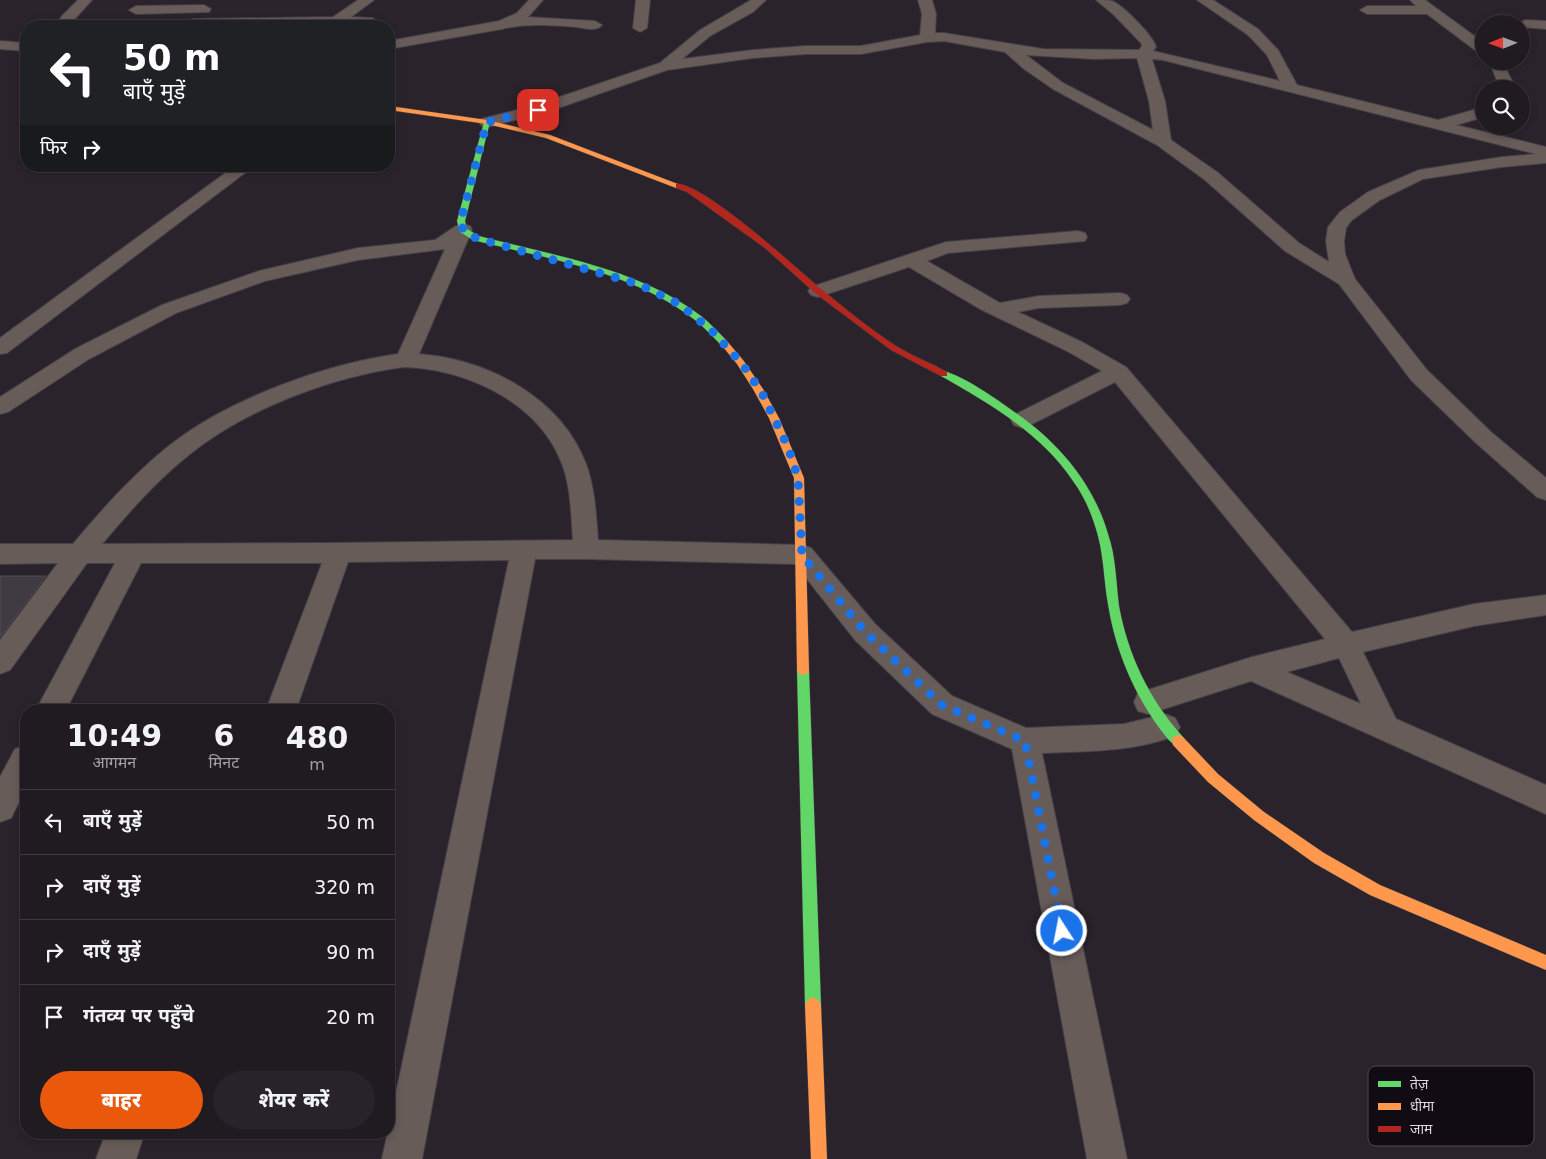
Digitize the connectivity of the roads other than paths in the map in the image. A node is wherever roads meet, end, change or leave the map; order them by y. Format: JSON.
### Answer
{"nodes":[{"id":1,"x":85,"y":0,"type":"edge"},
{"id":2,"x":367,"y":0,"type":"edge"},
{"id":3,"x":536,"y":0,"type":"edge"},
{"id":4,"x":643,"y":0,"type":"edge"},
{"id":5,"x":760,"y":0,"type":"edge"},
{"id":6,"x":924,"y":0,"type":"edge"},
{"id":7,"x":1103,"y":0,"type":"edge"},
{"id":8,"x":1204,"y":0,"type":"edge"},
{"id":9,"x":1417,"y":0,"type":"edge"},
{"id":10,"x":208,"y":5,"type":"edge"},
{"id":11,"x":136,"y":10,"type":"dead end"},
{"id":12,"x":1366,"y":10,"type":"dead end"},
{"id":13,"x":1429,"y":10,"type":"junction"},
{"id":14,"x":67,"y":19,"type":"dead end"},
{"id":15,"x":196,"y":20,"type":"edge"},
{"id":16,"x":339,"y":20,"type":"edge"},
{"id":17,"x":514,"y":21,"type":"junction"},
{"id":18,"x":1530,"y":24,"type":"edge"},
{"id":19,"x":1546,"y":24,"type":"edge"},
{"id":20,"x":595,"y":26,"type":"dead end"},
{"id":21,"x":640,"y":28,"type":"dead end"},
{"id":22,"x":927,"y":38,"type":"junction"},
{"id":23,"x":1475,"y":43,"type":"edge"},
{"id":24,"x":395,"y":44,"type":"edge"},
{"id":25,"x":0,"y":45,"type":"edge"},
{"id":26,"x":20,"y":47,"type":"edge"},
{"id":27,"x":1010,"y":49,"type":"junction"},
{"id":28,"x":1143,"y":54,"type":"junction"},
{"id":29,"x":665,"y":66,"type":"junction"},
{"id":30,"x":1290,"y":86,"type":"junction"},
{"id":31,"x":395,"y":109,"type":"edge"},
{"id":32,"x":1475,"y":115,"type":"edge"},
{"id":33,"x":487,"y":122,"type":"junction"},
{"id":34,"x":1438,"y":125,"type":"junction"},
{"id":35,"x":1163,"y":142,"type":"junction"},
{"id":36,"x":1546,"y":152,"type":"edge"},
{"id":37,"x":1546,"y":159,"type":"edge"},
{"id":38,"x":238,"y":172,"type":"edge"},
{"id":39,"x":463,"y":230,"type":"junction"},
{"id":40,"x":1078,"y":237,"type":"dead end"},
{"id":41,"x":910,"y":259,"type":"junction"},
{"id":42,"x":1346,"y":280,"type":"junction"},
{"id":43,"x":818,"y":291,"type":"junction"},
{"id":44,"x":1120,"y":299,"type":"dead end"},
{"id":45,"x":997,"y":310,"type":"junction"},
{"id":46,"x":0,"y":348,"type":"edge"},
{"id":47,"x":406,"y":360,"type":"junction"},
{"id":48,"x":1118,"y":372,"type":"junction"},
{"id":49,"x":0,"y":406,"type":"edge"},
{"id":50,"x":1022,"y":420,"type":"junction"},
{"id":51,"x":1537,"y":476,"type":"edge"},
{"id":52,"x":1546,"y":491,"type":"edge"},
{"id":53,"x":586,"y":549,"type":"junction"},
{"id":54,"x":524,"y":551,"type":"junction"},
{"id":55,"x":0,"y":554,"type":"edge"},
{"id":56,"x":338,"y":554,"type":"junction"},
{"id":57,"x":77,"y":555,"type":"junction"},
{"id":58,"x":132,"y":555,"type":"junction"},
{"id":59,"x":802,"y":555,"type":"junction"},
{"id":60,"x":1546,"y":605,"type":"edge"},
{"id":61,"x":1346,"y":645,"type":"junction"},
{"id":62,"x":0,"y":662,"type":"edge"},
{"id":63,"x":1252,"y":669,"type":"junction"},
{"id":64,"x":1148,"y":702,"type":"junction"},
{"id":65,"x":54,"y":704,"type":"edge"},
{"id":66,"x":283,"y":704,"type":"edge"},
{"id":67,"x":1382,"y":726,"type":"junction"},
{"id":68,"x":1165,"y":727,"type":"junction"},
{"id":69,"x":1025,"y":741,"type":"junction"},
{"id":70,"x":20,"y":770,"type":"edge"},
{"id":71,"x":1546,"y":800,"type":"edge"},
{"id":72,"x":0,"y":808,"type":"edge"},
{"id":73,"x":1546,"y":963,"type":"edge"},
{"id":74,"x":123,"y":1139,"type":"edge"},
{"id":75,"x":116,"y":1159,"type":"edge"},
{"id":76,"x":402,"y":1159,"type":"edge"},
{"id":77,"x":819,"y":1159,"type":"edge"},
{"id":78,"x":1107,"y":1159,"type":"edge"}],
"edges":[{"from":1,"to":14,"type":"street"},
{"from":2,"to":16,"type":"street"},
{"from":3,"to":17,"type":"street"},
{"from":4,"to":21,"type":"street"},
{"from":5,"to":29,"type":"street"},
{"from":6,"to":22,"type":"street"},
{"from":7,"to":28,"type":"street"},
{"from":8,"to":30,"type":"street"},
{"from":9,"to":13,"type":"street"},
{"from":10,"to":11,"type":"street"},
{"from":10,"to":15,"type":"street"},
{"from":12,"to":13,"type":"street"},
{"from":13,"to":23,"type":"street"},
{"from":17,"to":20,"type":"street"},
{"from":17,"to":24,"type":"street"},
{"from":18,"to":19,"type":"street"},
{"from":22,"to":27,"type":"street"},
{"from":22,"to":29,"type":"street"},
{"from":25,"to":26,"type":"street"},
{"from":27,"to":28,"type":"street"},
{"from":27,"to":35,"type":"street"},
{"from":28,"to":30,"type":"street"},
{"from":28,"to":35,"type":"street"},
{"from":29,"to":33,"type":"street"},
{"from":30,"to":34,"type":"street"},
{"from":31,"to":33,"type":"street"},
{"from":32,"to":34,"type":"street"},
{"from":33,"to":39,"type":"street"},
{"from":33,"to":43,"type":"street"},
{"from":34,"to":36,"type":"street"},
{"from":35,"to":42,"type":"street"},
{"from":37,"to":42,"type":"street"},
{"from":38,"to":46,"type":"street"},
{"from":39,"to":47,"type":"street"},
{"from":39,"to":49,"type":"street"},
{"from":39,"to":59,"type":"street"},
{"from":40,"to":41,"type":"street"},
{"from":41,"to":43,"type":"street"},
{"from":41,"to":45,"type":"street"},
{"from":42,"to":51,"type":"street"},
{"from":43,"to":50,"type":"street"},
{"from":44,"to":45,"type":"street"},
{"from":45,"to":48,"type":"street"},
{"from":47,"to":53,"type":"street"},
{"from":47,"to":57,"type":"street"},
{"from":48,"to":50,"type":"street"},
{"from":48,"to":61,"type":"street"},
{"from":50,"to":64,"type":"street"},
{"from":51,"to":52,"type":"street"},
{"from":53,"to":54,"type":"street"},
{"from":53,"to":59,"type":"street"},
{"from":54,"to":56,"type":"street"},
{"from":54,"to":76,"type":"street"},
{"from":55,"to":57,"type":"street"},
{"from":56,"to":58,"type":"street"},
{"from":56,"to":66,"type":"street"},
{"from":57,"to":58,"type":"street"},
{"from":57,"to":62,"type":"street"},
{"from":58,"to":65,"type":"street"},
{"from":59,"to":69,"type":"street"},
{"from":59,"to":77,"type":"street"},
{"from":60,"to":61,"type":"street"},
{"from":61,"to":63,"type":"street"},
{"from":61,"to":67,"type":"street"},
{"from":63,"to":64,"type":"street"},
{"from":63,"to":67,"type":"street"},
{"from":64,"to":68,"type":"street"},
{"from":67,"to":71,"type":"street"},
{"from":68,"to":69,"type":"street"},
{"from":68,"to":73,"type":"street"},
{"from":69,"to":78,"type":"street"},
{"from":70,"to":72,"type":"street"},
{"from":74,"to":75,"type":"street"}]}
